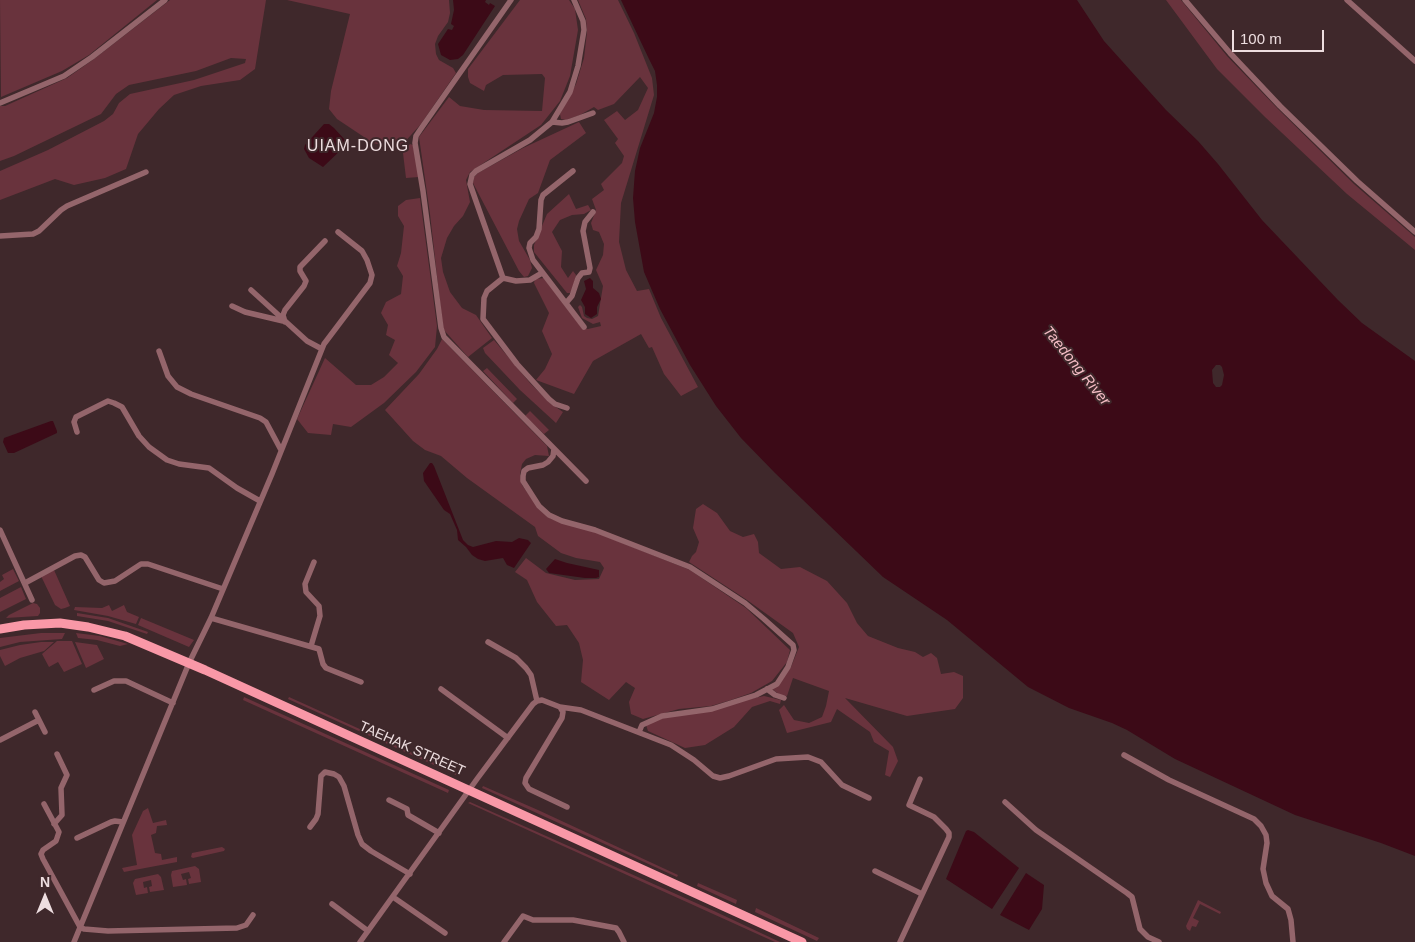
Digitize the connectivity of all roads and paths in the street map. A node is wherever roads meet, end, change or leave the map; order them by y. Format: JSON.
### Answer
{"nodes":[{"id":1,"x":165,"y":0,"type":"edge"},
{"id":2,"x":511,"y":0,"type":"edge"},
{"id":3,"x":574,"y":0,"type":"edge"},
{"id":4,"x":1186,"y":0,"type":"edge"},
{"id":5,"x":1347,"y":0,"type":"edge"},
{"id":6,"x":1415,"y":61,"type":"edge"},
{"id":7,"x":0,"y":103,"type":"edge"},
{"id":8,"x":593,"y":113,"type":"dead end"},
{"id":9,"x":552,"y":122,"type":"junction"},
{"id":10,"x":573,"y":171,"type":"dead end"},
{"id":11,"x":146,"y":172,"type":"dead end"},
{"id":12,"x":593,"y":212,"type":"dead end"},
{"id":13,"x":338,"y":232,"type":"dead end"},
{"id":14,"x":1415,"y":232,"type":"edge"},
{"id":15,"x":0,"y":236,"type":"edge"},
{"id":16,"x":325,"y":240,"type":"dead end"},
{"id":17,"x":542,"y":273,"type":"junction"},
{"id":18,"x":503,"y":278,"type":"junction"},
{"id":19,"x":251,"y":290,"type":"dead end"},
{"id":20,"x":566,"y":303,"type":"junction"},
{"id":21,"x":232,"y":306,"type":"dead end"},
{"id":22,"x":285,"y":322,"type":"junction"},
{"id":23,"x":584,"y":327,"type":"dead end"},
{"id":24,"x":322,"y":350,"type":"junction"},
{"id":25,"x":159,"y":351,"type":"dead end"},
{"id":26,"x":568,"y":408,"type":"dead end"},
{"id":27,"x":76,"y":432,"type":"dead end"},
{"id":28,"x":554,"y":449,"type":"junction"},
{"id":29,"x":281,"y":450,"type":"junction"},
{"id":30,"x":586,"y":482,"type":"dead end"},
{"id":31,"x":260,"y":501,"type":"junction"},
{"id":32,"x":0,"y":530,"type":"edge"},
{"id":33,"x":314,"y":562,"type":"dead end"},
{"id":34,"x":25,"y":583,"type":"junction"},
{"id":35,"x":223,"y":589,"type":"junction"},
{"id":36,"x":32,"y":600,"type":"dead end"},
{"id":37,"x":211,"y":618,"type":"junction"},
{"id":38,"x":0,"y":629,"type":"edge"},
{"id":39,"x":488,"y":642,"type":"dead end"},
{"id":40,"x":311,"y":646,"type":"junction"},
{"id":41,"x":189,"y":663,"type":"junction"},
{"id":42,"x":361,"y":682,"type":"dead end"},
{"id":43,"x":440,"y":689,"type":"dead end"},
{"id":44,"x":94,"y":690,"type":"dead end"},
{"id":45,"x":767,"y":690,"type":"junction"},
{"id":46,"x":784,"y":698,"type":"dead end"},
{"id":47,"x":537,"y":701,"type":"junction"},
{"id":48,"x":173,"y":703,"type":"junction"},
{"id":49,"x":560,"y":707,"type":"junction"},
{"id":50,"x":35,"y":712,"type":"dead end"},
{"id":51,"x":39,"y":720,"type":"junction"},
{"id":52,"x":45,"y":732,"type":"dead end"},
{"id":53,"x":639,"y":732,"type":"junction"},
{"id":54,"x":508,"y":738,"type":"junction"},
{"id":55,"x":0,"y":740,"type":"edge"},
{"id":56,"x":57,"y":754,"type":"dead end"},
{"id":57,"x":1124,"y":755,"type":"dead end"},
{"id":58,"x":920,"y":780,"type":"dead end"},
{"id":59,"x":469,"y":790,"type":"junction"},
{"id":60,"x":869,"y":798,"type":"dead end"},
{"id":61,"x":389,"y":800,"type":"dead end"},
{"id":62,"x":1006,"y":802,"type":"dead end"},
{"id":63,"x":44,"y":804,"type":"dead end"},
{"id":64,"x":568,"y":807,"type":"dead end"},
{"id":65,"x":123,"y":822,"type":"junction"},
{"id":66,"x":54,"y":824,"type":"junction"},
{"id":67,"x":310,"y":827,"type":"dead end"},
{"id":68,"x":440,"y":833,"type":"junction"},
{"id":69,"x":77,"y":838,"type":"dead end"},
{"id":70,"x":875,"y":871,"type":"dead end"},
{"id":71,"x":410,"y":874,"type":"junction"},
{"id":72,"x":922,"y":894,"type":"junction"},
{"id":73,"x":393,"y":897,"type":"junction"},
{"id":74,"x":332,"y":904,"type":"dead end"},
{"id":75,"x":253,"y":915,"type":"dead end"},
{"id":76,"x":80,"y":927,"type":"junction"},
{"id":77,"x":368,"y":932,"type":"junction"},
{"id":78,"x":445,"y":933,"type":"dead end"},
{"id":79,"x":74,"y":942,"type":"edge"},
{"id":80,"x":360,"y":942,"type":"edge"},
{"id":81,"x":504,"y":942,"type":"edge"},
{"id":82,"x":624,"y":942,"type":"edge"},
{"id":83,"x":802,"y":942,"type":"edge"},
{"id":84,"x":900,"y":942,"type":"edge"},
{"id":85,"x":1159,"y":942,"type":"edge"},
{"id":86,"x":1293,"y":942,"type":"edge"}],
"edges":[{"from":1,"to":7,"type":"street"},
{"from":2,"to":28,"type":"street"},
{"from":3,"to":9,"type":"street"},
{"from":4,"to":14,"type":"street"},
{"from":5,"to":6,"type":"street"},
{"from":8,"to":9,"type":"street"},
{"from":9,"to":18,"type":"street"},
{"from":10,"to":17,"type":"street"},
{"from":11,"to":15,"type":"street"},
{"from":12,"to":20,"type":"street"},
{"from":13,"to":24,"type":"street"},
{"from":16,"to":22,"type":"street"},
{"from":17,"to":18,"type":"street"},
{"from":17,"to":20,"type":"street"},
{"from":18,"to":26,"type":"street"},
{"from":19,"to":22,"type":"street"},
{"from":20,"to":23,"type":"street"},
{"from":21,"to":22,"type":"street"},
{"from":22,"to":24,"type":"street"},
{"from":24,"to":29,"type":"street"},
{"from":25,"to":29,"type":"street"},
{"from":27,"to":31,"type":"street"},
{"from":28,"to":30,"type":"street"},
{"from":28,"to":45,"type":"street"},
{"from":29,"to":31,"type":"street"},
{"from":31,"to":35,"type":"street"},
{"from":32,"to":34,"type":"street"},
{"from":33,"to":40,"type":"street"},
{"from":34,"to":35,"type":"street"},
{"from":34,"to":36,"type":"street"},
{"from":35,"to":37,"type":"street"},
{"from":37,"to":40,"type":"street"},
{"from":37,"to":41,"type":"street"},
{"from":38,"to":41,"type":"main road","name":"TAEHAK STREET"},
{"from":39,"to":47,"type":"street"},
{"from":40,"to":42,"type":"street"},
{"from":41,"to":48,"type":"street"},
{"from":41,"to":59,"type":"main road","name":"TAEHAK STREET"},
{"from":43,"to":54,"type":"street"},
{"from":44,"to":48,"type":"street"},
{"from":45,"to":46,"type":"street"},
{"from":45,"to":53,"type":"street"},
{"from":47,"to":49,"type":"street"},
{"from":47,"to":54,"type":"street"},
{"from":48,"to":65,"type":"street"},
{"from":49,"to":53,"type":"street"},
{"from":49,"to":64,"type":"street"},
{"from":50,"to":51,"type":"street"},
{"from":51,"to":52,"type":"street"},
{"from":51,"to":55,"type":"street"},
{"from":53,"to":60,"type":"street"},
{"from":54,"to":59,"type":"street"},
{"from":56,"to":66,"type":"street"},
{"from":57,"to":86,"type":"street"},
{"from":58,"to":72,"type":"street"},
{"from":59,"to":68,"type":"street"},
{"from":59,"to":83,"type":"main road","name":"TAEHAK STREET"},
{"from":61,"to":68,"type":"street"},
{"from":62,"to":85,"type":"street"},
{"from":63,"to":66,"type":"street"},
{"from":65,"to":69,"type":"street"},
{"from":65,"to":76,"type":"street"},
{"from":66,"to":76,"type":"street"},
{"from":67,"to":71,"type":"street"},
{"from":68,"to":71,"type":"street"},
{"from":70,"to":72,"type":"street"},
{"from":71,"to":73,"type":"street"},
{"from":72,"to":84,"type":"street"},
{"from":73,"to":77,"type":"street"},
{"from":73,"to":78,"type":"street"},
{"from":74,"to":77,"type":"street"},
{"from":75,"to":76,"type":"street"},
{"from":76,"to":79,"type":"street"},
{"from":77,"to":80,"type":"street"},
{"from":81,"to":82,"type":"street"}]}
